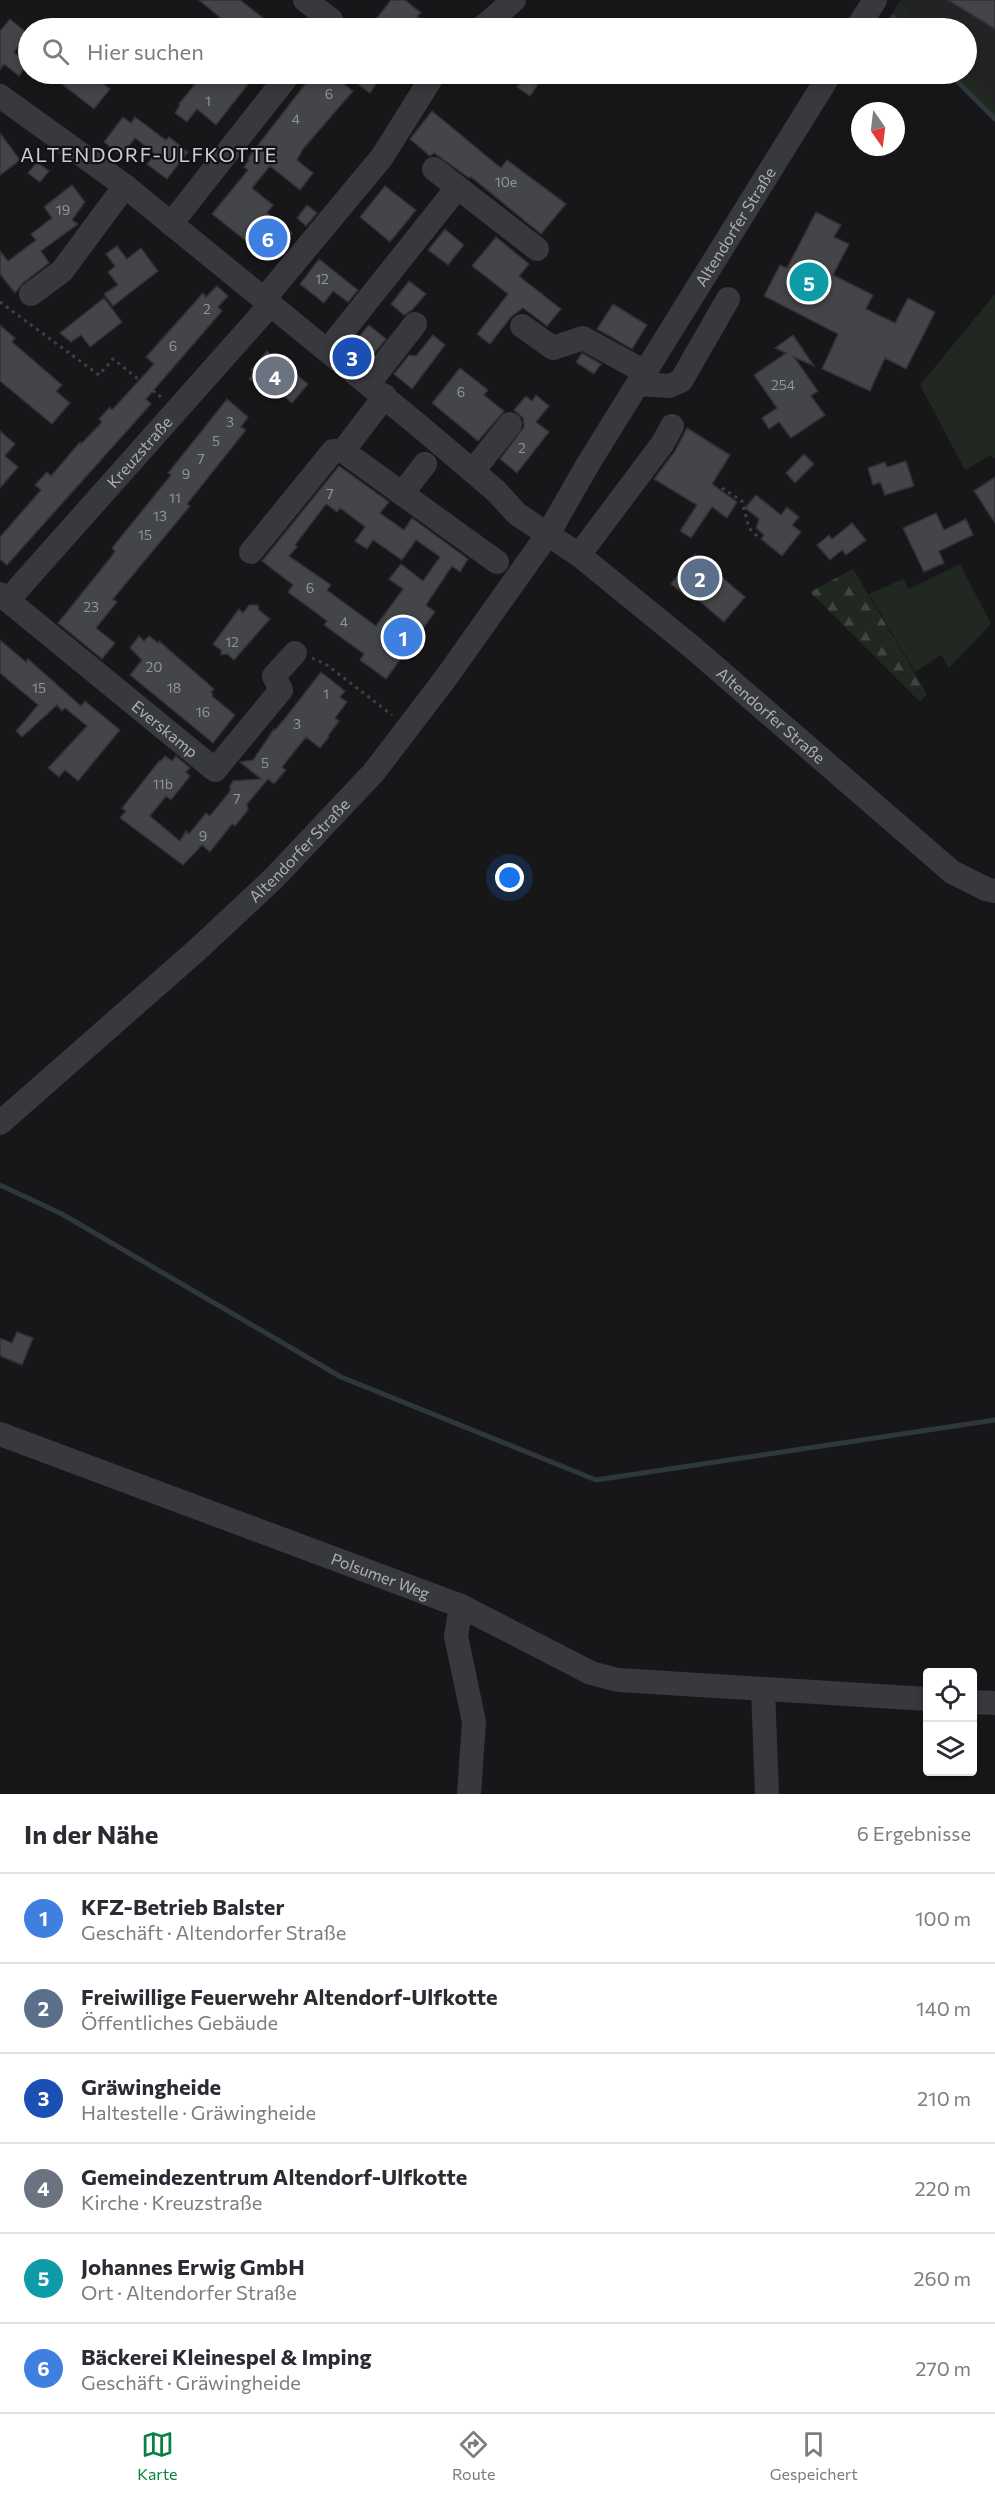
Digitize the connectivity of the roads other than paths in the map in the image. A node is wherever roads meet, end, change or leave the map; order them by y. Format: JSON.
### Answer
{"nodes":[{"id":1,"x":305,"y":0,"type":"edge"},
{"id":2,"x":514,"y":0,"type":"edge"},
{"id":3,"x":875,"y":0,"type":"edge"},
{"id":4,"x":328,"y":18,"type":"edge"},
{"id":5,"x":493,"y":18,"type":"edge"},
{"id":6,"x":864,"y":18,"type":"edge"},
{"id":7,"x":281,"y":84,"type":"edge"},
{"id":8,"x":428,"y":84,"type":"edge"},
{"id":9,"x":824,"y":84,"type":"edge"},
{"id":10,"x":0,"y":96,"type":"edge"},
{"id":11,"x":434,"y":169,"type":"dead end"},
{"id":12,"x":125,"y":186,"type":"junction"},
{"id":13,"x":457,"y":188,"type":"junction"},
{"id":14,"x":171,"y":224,"type":"junction"},
{"id":15,"x":537,"y":249,"type":"dead end"},
{"id":16,"x":31,"y":294,"type":"dead end"},
{"id":17,"x":728,"y":299,"type":"dead end"},
{"id":18,"x":268,"y":301,"type":"junction"},
{"id":19,"x":415,"y":324,"type":"dead end"},
{"id":20,"x":522,"y":326,"type":"dead end"},
{"id":21,"x":328,"y":350,"type":"junction"},
{"id":22,"x":642,"y":378,"type":"junction"},
{"id":23,"x":377,"y":390,"type":"junction"},
{"id":24,"x":510,"y":424,"type":"dead end"},
{"id":25,"x":672,"y":426,"type":"dead end"},
{"id":26,"x":343,"y":451,"type":"junction"},
{"id":27,"x":425,"y":464,"type":"dead end"},
{"id":28,"x":473,"y":471,"type":"junction"},
{"id":29,"x":402,"y":494,"type":"junction"},
{"id":30,"x":548,"y":534,"type":"junction"},
{"id":31,"x":251,"y":552,"type":"dead end"},
{"id":32,"x":579,"y":555,"type":"junction"},
{"id":33,"x":497,"y":562,"type":"dead end"},
{"id":34,"x":4,"y":597,"type":"edge"},
{"id":35,"x":295,"y":653,"type":"road end"},
{"id":36,"x":995,"y":891,"type":"edge"},
{"id":37,"x":0,"y":1123,"type":"edge"},
{"id":38,"x":0,"y":1434,"type":"edge"},
{"id":39,"x":461,"y":1606,"type":"junction"},
{"id":40,"x":763,"y":1689,"type":"junction"},
{"id":41,"x":923,"y":1699,"type":"edge"},
{"id":42,"x":977,"y":1702,"type":"edge"},
{"id":43,"x":995,"y":1703,"type":"edge"},
{"id":44,"x":469,"y":1794,"type":"edge"},
{"id":45,"x":767,"y":1794,"type":"edge"}],
"edges":[{"from":1,"to":4,"type":"street"},
{"from":2,"to":5,"type":"street"},
{"from":3,"to":6,"type":"street"},
{"from":7,"to":14,"type":"street"},
{"from":8,"to":18,"type":"street","name":"Kreuzstraße"},
{"from":9,"to":22,"type":"street","name":"Altendorfer Straße"},
{"from":10,"to":12,"type":"street"},
{"from":11,"to":13,"type":"street"},
{"from":12,"to":14,"type":"street"},
{"from":12,"to":16,"type":"street"},
{"from":13,"to":15,"type":"street"},
{"from":13,"to":21,"type":"street"},
{"from":14,"to":18,"type":"street"},
{"from":17,"to":22,"type":"street"},
{"from":18,"to":21,"type":"street"},
{"from":18,"to":34,"type":"street","name":"Kreuzstraße"},
{"from":19,"to":23,"type":"street"},
{"from":20,"to":22,"type":"street"},
{"from":21,"to":23,"type":"street"},
{"from":22,"to":30,"type":"street","name":"Altendorfer Straße"},
{"from":23,"to":26,"type":"street"},
{"from":23,"to":28,"type":"street"},
{"from":24,"to":28,"type":"street"},
{"from":25,"to":32,"type":"street"},
{"from":26,"to":29,"type":"street"},
{"from":26,"to":31,"type":"street"},
{"from":27,"to":29,"type":"street"},
{"from":28,"to":30,"type":"street"},
{"from":29,"to":33,"type":"street"},
{"from":30,"to":32,"type":"street","name":"Altendorfer Straße"},
{"from":30,"to":37,"type":"street","name":"Altendorfer Straße"},
{"from":32,"to":36,"type":"street","name":"Altendorfer Straße"},
{"from":34,"to":35,"type":"street","name":"Everskamp"},
{"from":38,"to":39,"type":"street","name":"Polsumer Weg"},
{"from":39,"to":40,"type":"street","name":"Polsumer Weg"},
{"from":39,"to":44,"type":"street"},
{"from":40,"to":41,"type":"street","name":"Polsumer Weg"},
{"from":40,"to":45,"type":"street"},
{"from":42,"to":43,"type":"street"}]}
